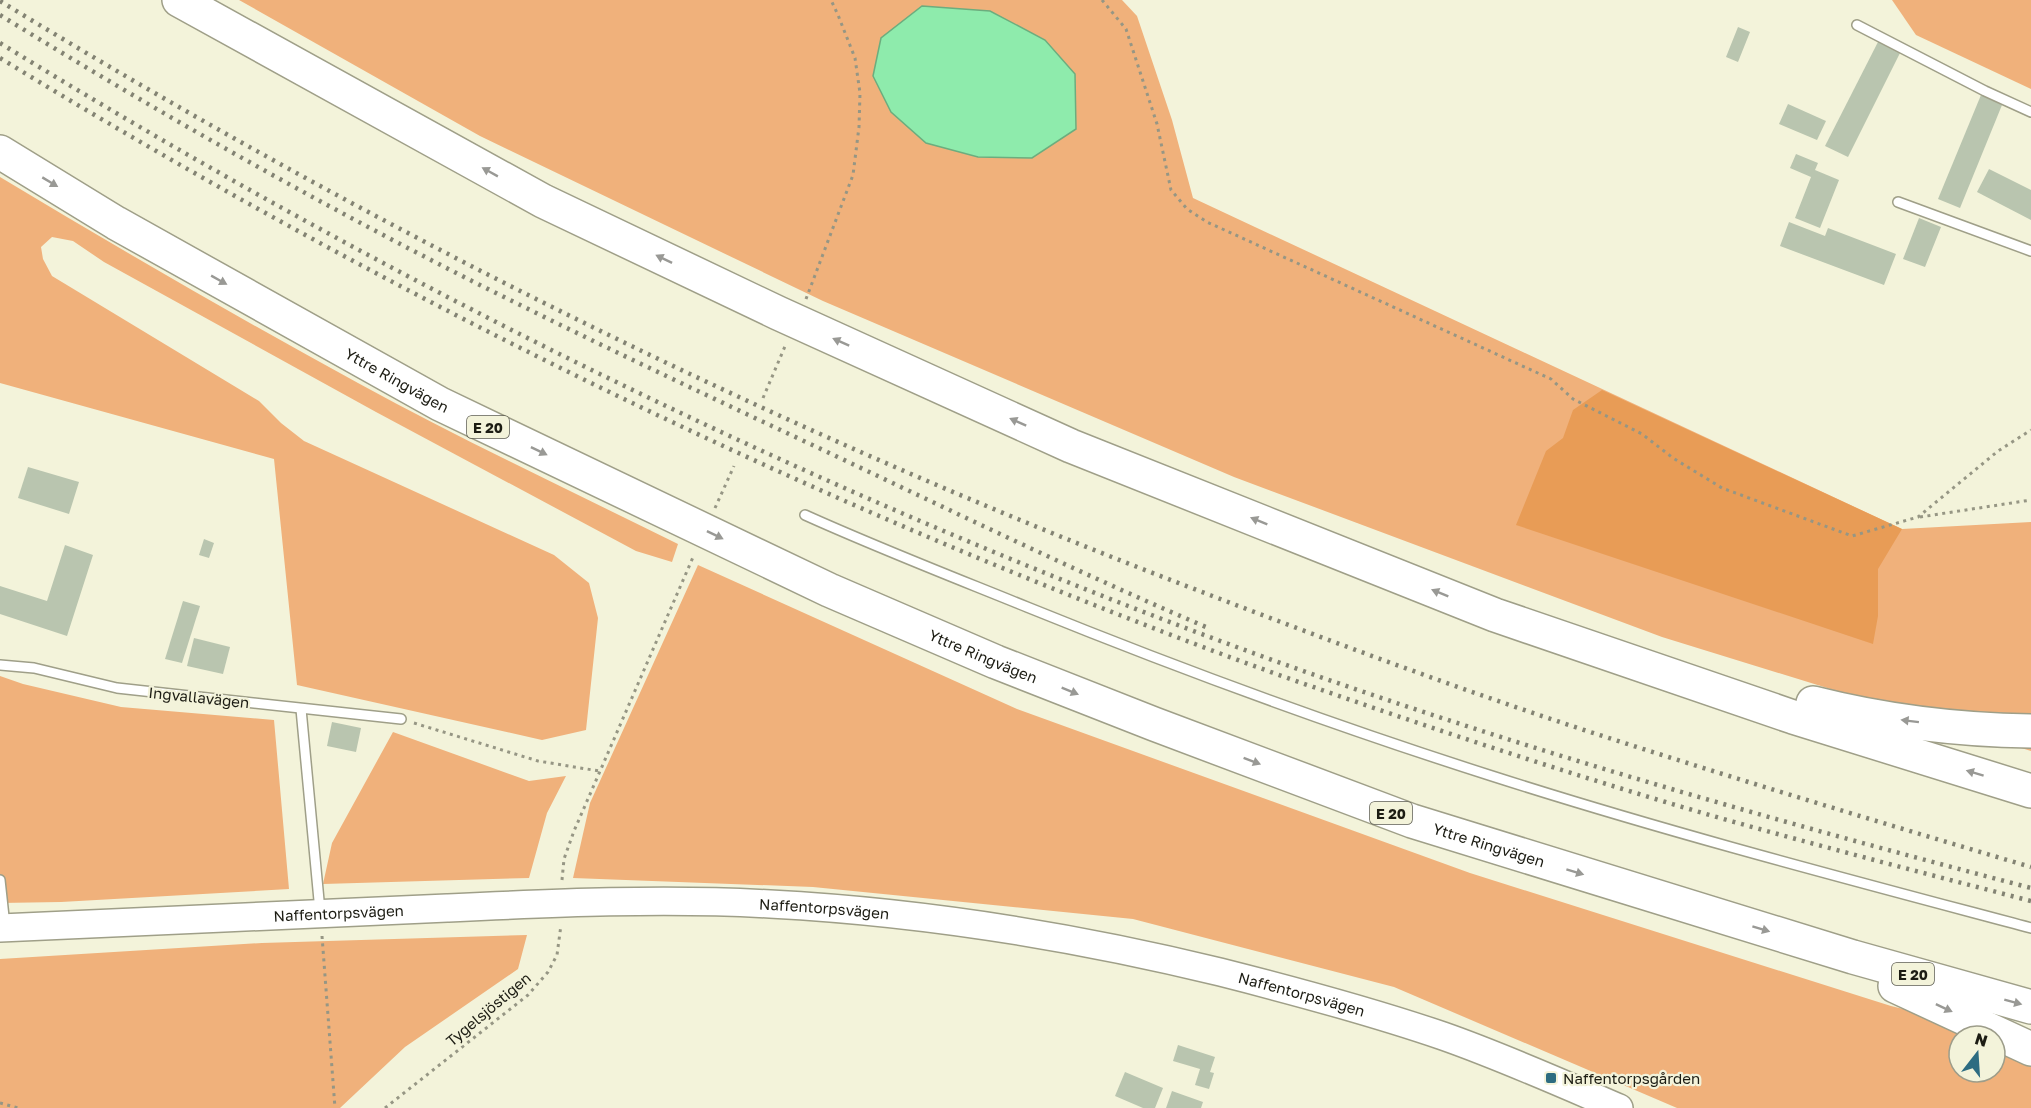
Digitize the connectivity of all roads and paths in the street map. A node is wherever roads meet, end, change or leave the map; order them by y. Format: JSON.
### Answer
{"nodes":[{"id":1,"x":178,"y":0,"type":"edge"},
{"id":2,"x":831,"y":0,"type":"edge"},
{"id":3,"x":1102,"y":0,"type":"edge"},
{"id":4,"x":1857,"y":25,"type":"dead end"},
{"id":5,"x":2031,"y":112,"type":"edge"},
{"id":6,"x":0,"y":152,"type":"edge"},
{"id":7,"x":1898,"y":202,"type":"dead end"},
{"id":8,"x":2031,"y":251,"type":"edge"},
{"id":9,"x":803,"y":306,"type":"dead end"},
{"id":10,"x":789,"y":337,"type":"dead end"},
{"id":11,"x":763,"y":398,"type":"dead end"},
{"id":12,"x":2031,"y":430,"type":"edge"},
{"id":13,"x":734,"y":466,"type":"dead end"},
{"id":14,"x":2031,"y":500,"type":"edge"},
{"id":15,"x":714,"y":509,"type":"dead end"},
{"id":16,"x":805,"y":515,"type":"dead end"},
{"id":17,"x":1918,"y":517,"type":"junction"},
{"id":18,"x":694,"y":555,"type":"dead end"},
{"id":19,"x":1495,"y":615,"type":"junction"},
{"id":20,"x":0,"y":665,"type":"edge"},
{"id":21,"x":301,"y":709,"type":"junction"},
{"id":22,"x":401,"y":719,"type":"joint"},
{"id":23,"x":2031,"y":731,"type":"edge"},
{"id":24,"x":600,"y":771,"type":"junction"},
{"id":25,"x":2031,"y":790,"type":"edge"},
{"id":26,"x":0,"y":880,"type":"edge"},
{"id":27,"x":559,"y":903,"type":"junction"},
{"id":28,"x":320,"y":913,"type":"junction"},
{"id":29,"x":3,"y":928,"type":"edge"},
{"id":30,"x":2031,"y":928,"type":"edge"},
{"id":31,"x":1795,"y":940,"type":"junction"},
{"id":32,"x":2031,"y":1007,"type":"edge"},
{"id":33,"x":2031,"y":1049,"type":"edge"},
{"id":34,"x":0,"y":1104,"type":"edge"},
{"id":35,"x":18,"y":1108,"type":"edge"},
{"id":36,"x":335,"y":1108,"type":"edge"},
{"id":37,"x":385,"y":1108,"type":"edge"},
{"id":38,"x":1620,"y":1108,"type":"edge"}],
"edges":[{"from":19,"to":1,"type":"highway","one_way":true},
{"from":2,"to":9,"type":"path"},
{"from":3,"to":17,"type":"path"},
{"from":4,"to":5,"type":"lane"},
{"from":6,"to":31,"type":"highway","name":"Yttre Ringvägen","number":"E 20","one_way":true},
{"from":7,"to":8,"type":"lane"},
{"from":10,"to":11,"type":"path"},
{"from":12,"to":17,"type":"path"},
{"from":13,"to":15,"type":"path"},
{"from":14,"to":17,"type":"path"},
{"from":16,"to":30,"type":"lane"},
{"from":18,"to":24,"type":"path","name":"Tygelsjöstigen"},
{"from":23,"to":19,"type":"highway","one_way":true},
{"from":25,"to":19,"type":"highway","one_way":true},
{"from":20,"to":21,"type":"lane","name":"Ingvallavägen"},
{"from":21,"to":22,"type":"lane","name":"Ingvallavägen"},
{"from":21,"to":28,"type":"lane"},
{"from":22,"to":24,"type":"path"},
{"from":24,"to":27,"type":"path","name":"Tygelsjöstigen"},
{"from":26,"to":29,"type":"lane"},
{"from":27,"to":28,"type":"street","name":"Naffentorpsvägen"},
{"from":27,"to":37,"type":"path","name":"Tygelsjöstigen"},
{"from":27,"to":38,"type":"street","name":"Naffentorpsvägen"},
{"from":28,"to":29,"type":"street","name":"Naffentorpsvägen"},
{"from":28,"to":36,"type":"path"},
{"from":31,"to":32,"type":"highway","name":"Yttre Ringvägen","number":"E 20","one_way":true},
{"from":31,"to":33,"type":"highway","one_way":true},
{"from":34,"to":35,"type":"path"}]}
